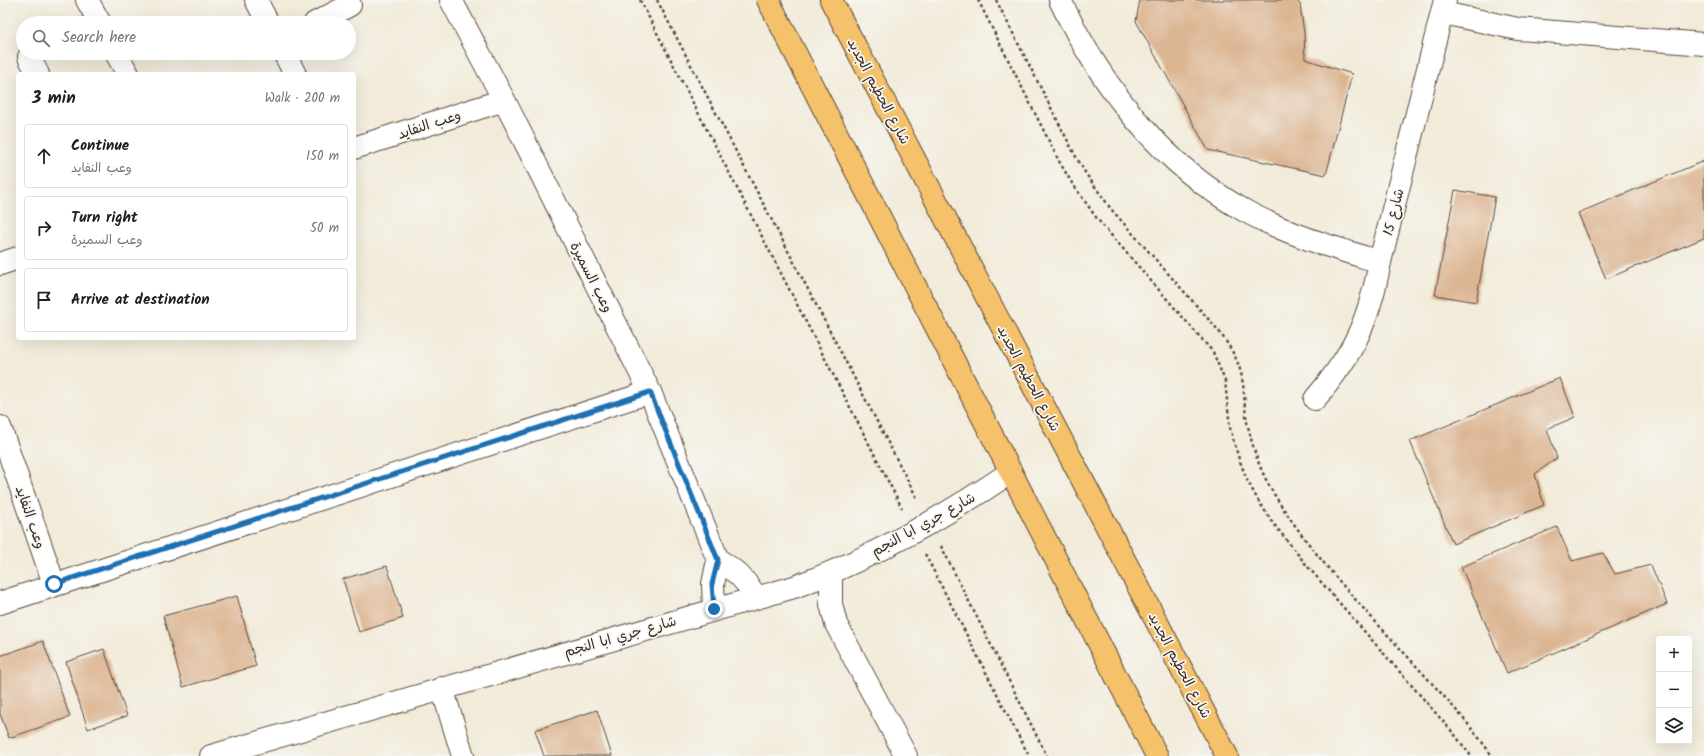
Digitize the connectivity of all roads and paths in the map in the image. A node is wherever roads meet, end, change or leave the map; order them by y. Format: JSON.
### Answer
{"nodes":[{"id":1,"x":87,"y":0,"type":"edge"},
{"id":2,"x":256,"y":0,"type":"edge"},
{"id":3,"x":451,"y":0,"type":"edge"},
{"id":4,"x":640,"y":0,"type":"edge"},
{"id":5,"x":657,"y":0,"type":"edge"},
{"id":6,"x":768,"y":0,"type":"edge"},
{"id":7,"x":831,"y":0,"type":"edge"},
{"id":8,"x":978,"y":0,"type":"edge"},
{"id":9,"x":996,"y":0,"type":"edge"},
{"id":10,"x":1060,"y":0,"type":"edge"},
{"id":11,"x":350,"y":5,"type":"dead end"},
{"id":12,"x":1444,"y":6,"type":"edge"},
{"id":13,"x":96,"y":16,"type":"edge"},
{"id":14,"x":264,"y":16,"type":"edge"},
{"id":15,"x":329,"y":16,"type":"edge"},
{"id":16,"x":1704,"y":44,"type":"edge"},
{"id":17,"x":288,"y":60,"type":"edge"},
{"id":18,"x":294,"y":72,"type":"edge"},
{"id":19,"x":504,"y":100,"type":"junction"},
{"id":20,"x":356,"y":147,"type":"edge"},
{"id":21,"x":16,"y":259,"type":"edge"},
{"id":22,"x":1380,"y":262,"type":"junction"},
{"id":23,"x":0,"y":264,"type":"edge"},
{"id":24,"x":650,"y":392,"type":"junction"},
{"id":25,"x":1315,"y":399,"type":"dead end"},
{"id":26,"x":0,"y":427,"type":"edge"},
{"id":27,"x":1011,"y":472,"type":"junction"},
{"id":28,"x":922,"y":527,"type":"junction"},
{"id":29,"x":718,"y":560,"type":"junction"},
{"id":30,"x":831,"y":573,"type":"junction"},
{"id":31,"x":54,"y":584,"type":"junction"},
{"id":32,"x":756,"y":597,"type":"junction"},
{"id":33,"x":0,"y":603,"type":"edge"},
{"id":34,"x":714,"y":609,"type":"junction"},
{"id":35,"x":442,"y":688,"type":"junction"},
{"id":36,"x":211,"y":756,"type":"edge"},
{"id":37,"x":463,"y":756,"type":"edge"},
{"id":38,"x":906,"y":756,"type":"edge"},
{"id":39,"x":1029,"y":756,"type":"edge"},
{"id":40,"x":1047,"y":756,"type":"edge"},
{"id":41,"x":1157,"y":756,"type":"edge"},
{"id":42,"x":1227,"y":756,"type":"edge"},
{"id":43,"x":1471,"y":756,"type":"edge"},
{"id":44,"x":1492,"y":756,"type":"edge"}],
"edges":[{"from":1,"to":13,"type":"street"},
{"from":2,"to":14,"type":"street"},
{"from":3,"to":19,"type":"street","name":"وعب السميرة"},
{"from":4,"to":28,"type":"path"},
{"from":5,"to":28,"type":"path"},
{"from":6,"to":27,"type":"main road"},
{"from":7,"to":42,"type":"main road","name":"شارع الحطيم الجديد"},
{"from":8,"to":43,"type":"path"},
{"from":9,"to":44,"type":"path"},
{"from":10,"to":22,"type":"street"},
{"from":11,"to":15,"type":"street"},
{"from":12,"to":16,"type":"street","name":"شارع 15"},
{"from":12,"to":22,"type":"street","name":"شارع 15"},
{"from":17,"to":18,"type":"street"},
{"from":19,"to":20,"type":"street","name":"وعب النفايد"},
{"from":19,"to":24,"type":"street","name":"وعب السميرة"},
{"from":21,"to":23,"type":"street"},
{"from":22,"to":25,"type":"street","name":"شارع 15"},
{"from":24,"to":29,"type":"street","name":"وعب السميرة"},
{"from":24,"to":31,"type":"street"},
{"from":26,"to":31,"type":"street","name":"وعب النفايد"},
{"from":27,"to":28,"type":"street","name":"شارع جري ابا النجم"},
{"from":27,"to":41,"type":"main road"},
{"from":28,"to":30,"type":"street","name":"شارع جري ابا النجم"},
{"from":28,"to":39,"type":"path"},
{"from":28,"to":40,"type":"path"},
{"from":29,"to":32,"type":"street"},
{"from":29,"to":34,"type":"street"},
{"from":30,"to":32,"type":"street","name":"شارع جري ابا النجم"},
{"from":30,"to":38,"type":"street"},
{"from":31,"to":33,"type":"street"},
{"from":32,"to":34,"type":"street","name":"شارع جري ابا النجم"},
{"from":34,"to":35,"type":"street","name":"شارع جري ابا النجم"},
{"from":35,"to":36,"type":"street","name":"شارع جري ابا النجم"},
{"from":35,"to":37,"type":"street"}]}
